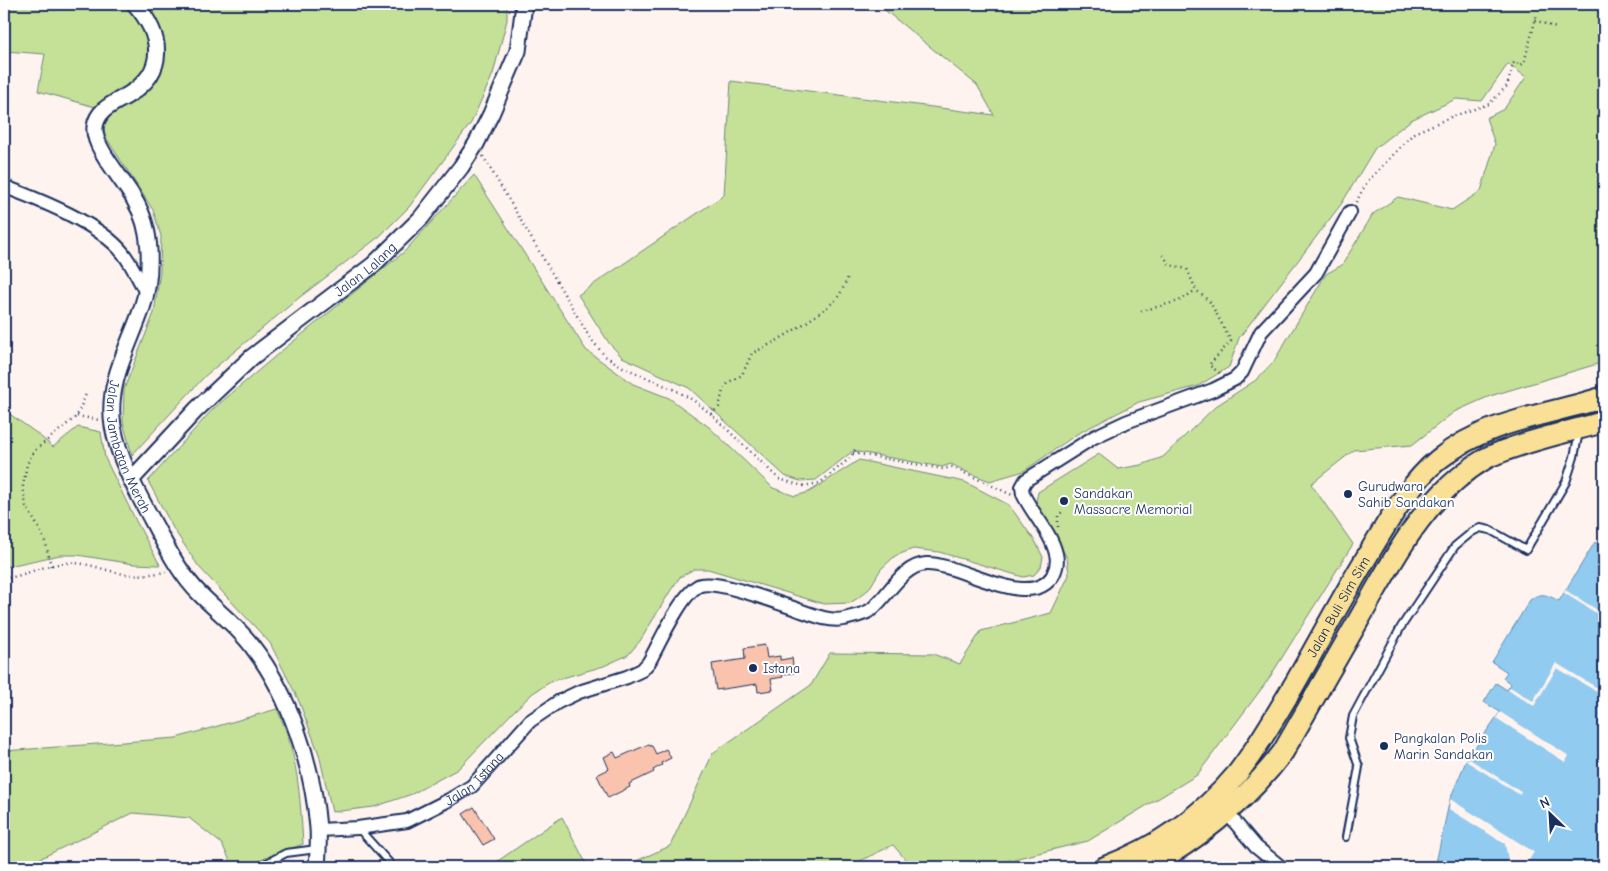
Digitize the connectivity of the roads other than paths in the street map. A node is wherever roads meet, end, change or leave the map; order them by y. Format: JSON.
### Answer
{"nodes":[{"id":1,"x":135,"y":4,"type":"edge"},
{"id":2,"x":526,"y":5,"type":"edge"},
{"id":3,"x":8,"y":188,"type":"dead end"},
{"id":4,"x":1350,"y":212,"type":"road end"},
{"id":5,"x":146,"y":294,"type":"junction"},
{"id":6,"x":1600,"y":398,"type":"edge"},
{"id":7,"x":1604,"y":422,"type":"edge"},
{"id":8,"x":1580,"y":429,"type":"junction"},
{"id":9,"x":131,"y":480,"type":"junction"},
{"id":10,"x":1228,"y":812,"type":"junction"},
{"id":11,"x":358,"y":828,"type":"junction"},
{"id":12,"x":319,"y":830,"type":"junction"},
{"id":13,"x":1346,"y":837,"type":"dead end"},
{"id":14,"x":318,"y":849,"type":"junction"},
{"id":15,"x":259,"y":867,"type":"edge"},
{"id":16,"x":317,"y":867,"type":"edge"},
{"id":17,"x":393,"y":867,"type":"edge"},
{"id":18,"x":1106,"y":867,"type":"edge"},
{"id":19,"x":1148,"y":867,"type":"edge"},
{"id":20,"x":1281,"y":867,"type":"edge"}],
"edges":[{"from":1,"to":5,"type":"street","name":"Jalan Jambatan Merah"},
{"from":2,"to":9,"type":"street","name":"Jalan Lalang"},
{"from":3,"to":5,"type":"street"},
{"from":4,"to":11,"type":"street","name":"Jalan Istana"},
{"from":5,"to":9,"type":"street","name":"Jalan Jambatan Merah"},
{"from":6,"to":7,"type":"main road"},
{"from":6,"to":18,"type":"main road","name":"Jalan Buli Sim Sim"},
{"from":7,"to":8,"type":"main road","name":"Jalan Buli Sim Sim"},
{"from":8,"to":10,"type":"main road","name":"Jalan Buli Sim Sim"},
{"from":8,"to":13,"type":"lane"},
{"from":9,"to":12,"type":"street","name":"Jalan Jambatan Merah"},
{"from":10,"to":19,"type":"main road","name":"Jalan Buli Sim Sim"},
{"from":10,"to":20,"type":"street"},
{"from":11,"to":12,"type":"street","name":"Jalan Istana"},
{"from":11,"to":17,"type":"lane"},
{"from":12,"to":14,"type":"street"},
{"from":14,"to":15,"type":"lane"},
{"from":14,"to":16,"type":"street"}]}
